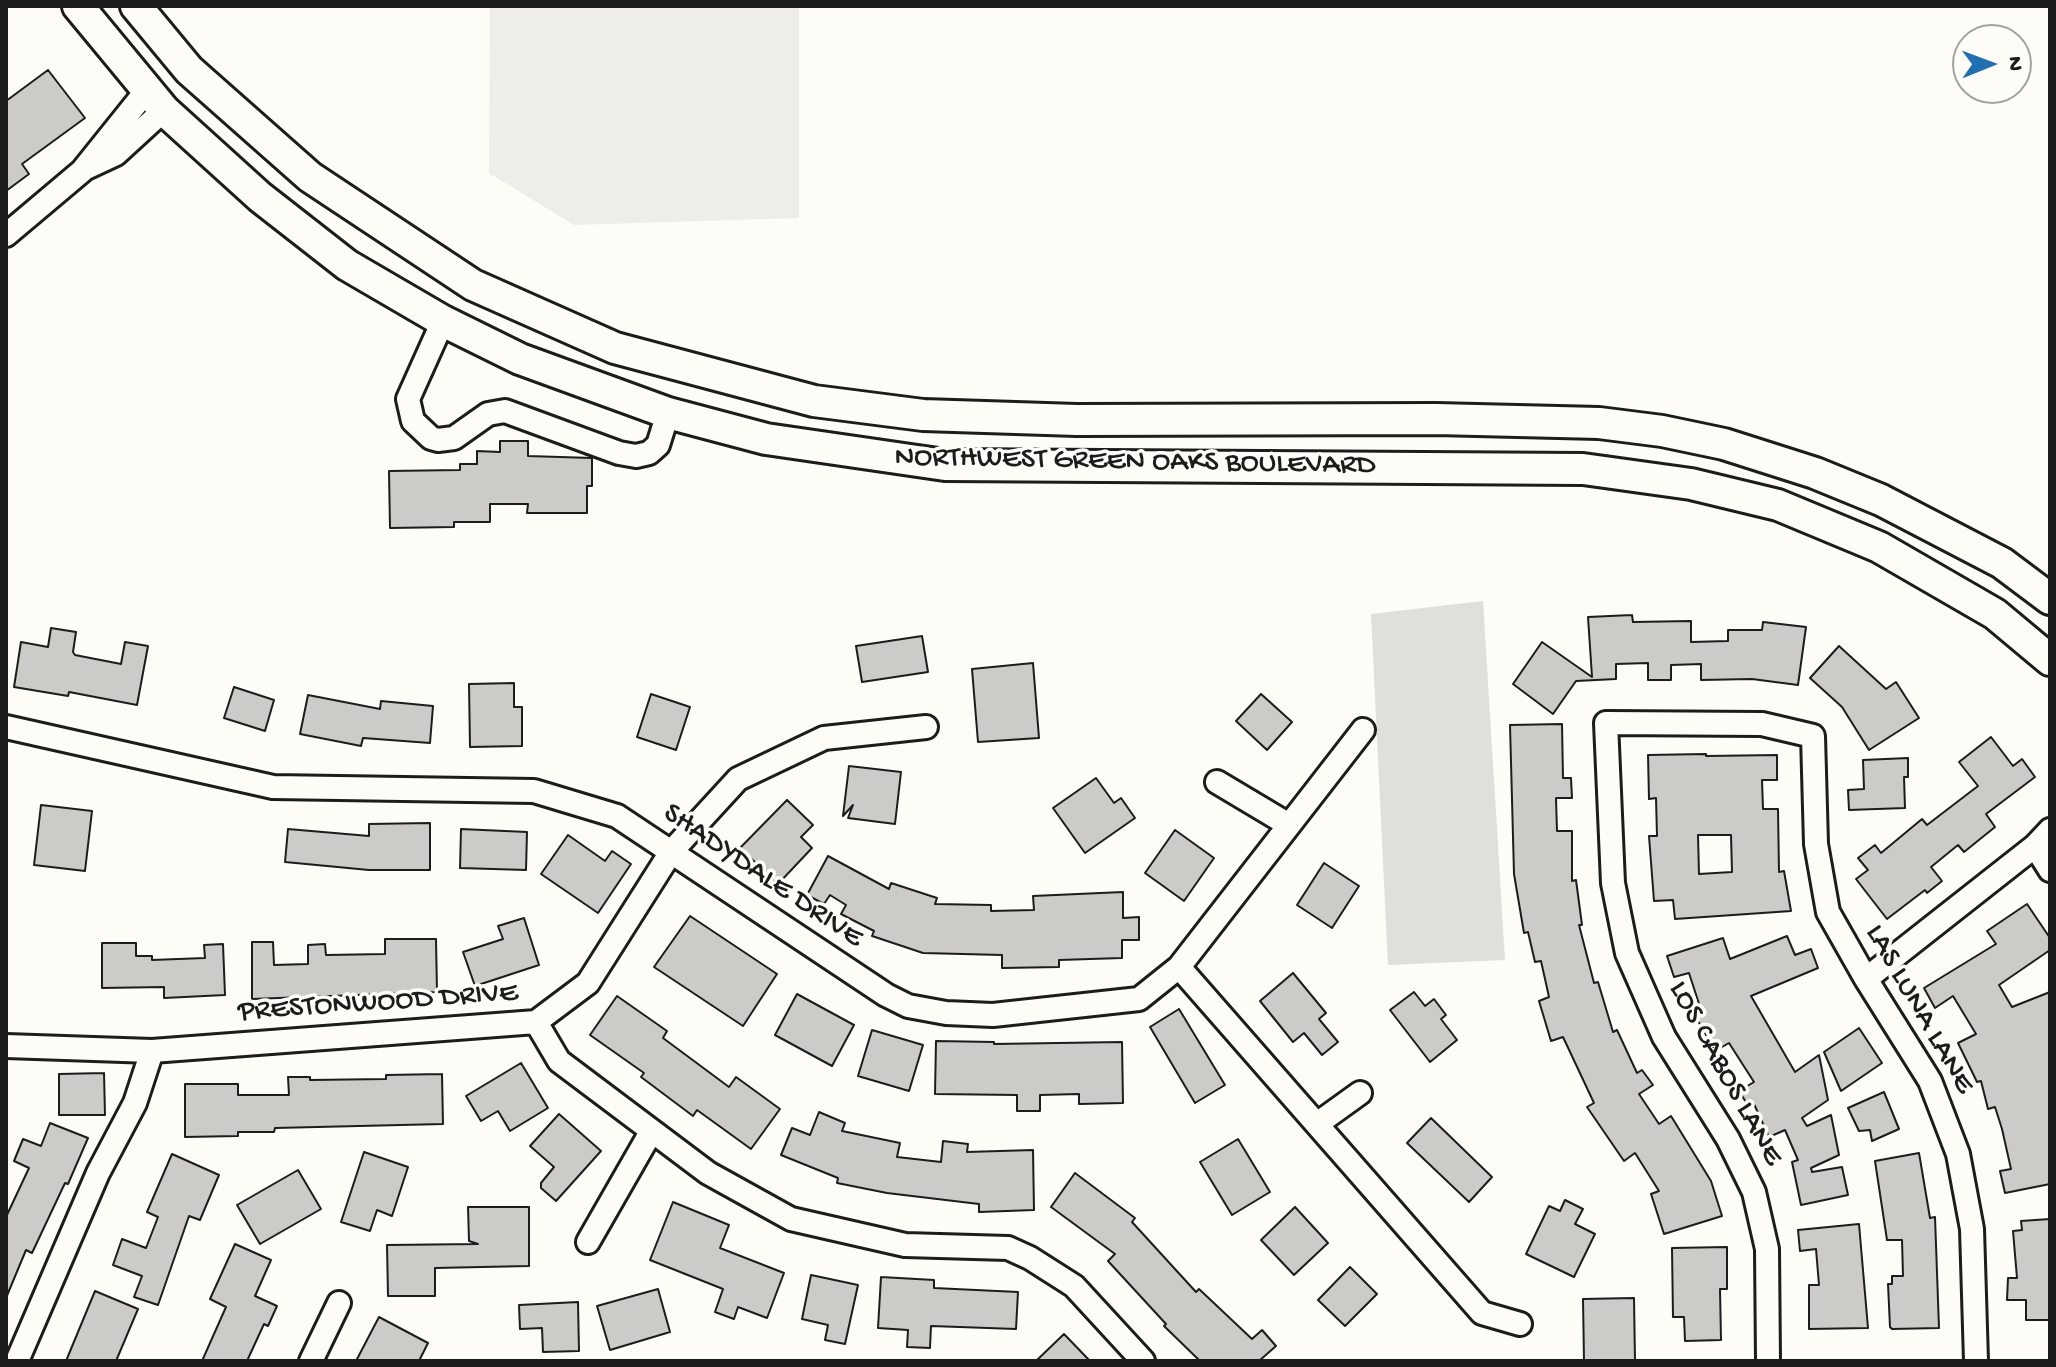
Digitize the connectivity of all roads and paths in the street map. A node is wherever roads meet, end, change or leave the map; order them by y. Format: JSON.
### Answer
{"nodes":[{"id":1,"x":78,"y":6,"type":"edge"},
{"id":2,"x":136,"y":6,"type":"edge"},
{"id":3,"x":156,"y":100,"type":"junction"},
{"id":4,"x":6,"y":235,"type":"edge"},
{"id":5,"x":443,"y":321,"type":"junction"},
{"id":6,"x":1436,"y":419,"type":"junction"},
{"id":7,"x":664,"y":428,"type":"junction"},
{"id":8,"x":1436,"y":467,"type":"junction"},
{"id":9,"x":2050,"y":599,"type":"edge"},
{"id":10,"x":2050,"y":660,"type":"edge"},
{"id":11,"x":6,"y":727,"type":"edge"},
{"id":12,"x":926,"y":727,"type":"dead end"},
{"id":13,"x":1363,"y":730,"type":"dead end"},
{"id":14,"x":1813,"y":736,"type":"joint"},
{"id":15,"x":1217,"y":782,"type":"dead end"},
{"id":16,"x":1289,"y":825,"type":"junction"},
{"id":17,"x":2043,"y":838,"type":"edge"},
{"id":18,"x":671,"y":852,"type":"junction"},
{"id":19,"x":2050,"y":870,"type":"edge"},
{"id":20,"x":1179,"y":967,"type":"junction"},
{"id":21,"x":1866,"y":979,"type":"junction"},
{"id":22,"x":536,"y":1022,"type":"junction"},
{"id":23,"x":6,"y":1046,"type":"edge"},
{"id":24,"x":152,"y":1051,"type":"junction"},
{"id":25,"x":1360,"y":1093,"type":"dead end"},
{"id":26,"x":1317,"y":1124,"type":"junction"},
{"id":27,"x":651,"y":1132,"type":"junction"},
{"id":28,"x":588,"y":1242,"type":"dead end"},
{"id":29,"x":339,"y":1303,"type":"dead end"},
{"id":30,"x":1520,"y":1324,"type":"dead end"},
{"id":31,"x":17,"y":1361,"type":"edge"},
{"id":32,"x":311,"y":1361,"type":"edge"},
{"id":33,"x":1143,"y":1361,"type":"edge"},
{"id":34,"x":1768,"y":1361,"type":"edge"},
{"id":35,"x":1976,"y":1361,"type":"edge"}],
"edges":[{"from":1,"to":3,"type":"main road","name":"NORTHWEST GREEN OAKS BOULEVARD"},
{"from":2,"to":6,"type":"main road","name":"NORTHWEST GREEN OAKS BOULEVARD"},
{"from":3,"to":4,"type":"street"},
{"from":3,"to":5,"type":"main road","name":"NORTHWEST GREEN OAKS BOULEVARD"},
{"from":5,"to":7,"type":"main road","name":"NORTHWEST GREEN OAKS BOULEVARD"},
{"from":5,"to":7,"type":"street"},
{"from":6,"to":8,"type":"main road"},
{"from":6,"to":9,"type":"main road","name":"NORTHWEST GREEN OAKS BOULEVARD"},
{"from":7,"to":8,"type":"main road","name":"NORTHWEST GREEN OAKS BOULEVARD"},
{"from":8,"to":10,"type":"main road","name":"NORTHWEST GREEN OAKS BOULEVARD"},
{"from":11,"to":18,"type":"street","name":"SHADYDALE DRIVE"},
{"from":12,"to":18,"type":"street","name":"PRESTONWOOD DRIVE"},
{"from":13,"to":16,"type":"street","name":"SHADYDALE DRIVE"},
{"from":14,"to":21,"type":"street","name":"LAS LUNA LANE"},
{"from":14,"to":34,"type":"street","name":"LOS CABOS LANE"},
{"from":15,"to":16,"type":"street"},
{"from":16,"to":20,"type":"street","name":"SHADYDALE DRIVE"},
{"from":17,"to":19,"type":"street"},
{"from":17,"to":21,"type":"street"},
{"from":18,"to":20,"type":"street","name":"SHADYDALE DRIVE"},
{"from":18,"to":22,"type":"street","name":"PRESTONWOOD DRIVE"},
{"from":20,"to":26,"type":"street"},
{"from":21,"to":35,"type":"street","name":"LAS LUNA LANE"},
{"from":22,"to":24,"type":"street","name":"PRESTONWOOD DRIVE"},
{"from":22,"to":27,"type":"street"},
{"from":23,"to":24,"type":"street","name":"PRESTONWOOD DRIVE"},
{"from":24,"to":31,"type":"street"},
{"from":25,"to":26,"type":"street"},
{"from":26,"to":30,"type":"street"},
{"from":27,"to":28,"type":"street"},
{"from":27,"to":33,"type":"street"},
{"from":29,"to":32,"type":"street"}]}
